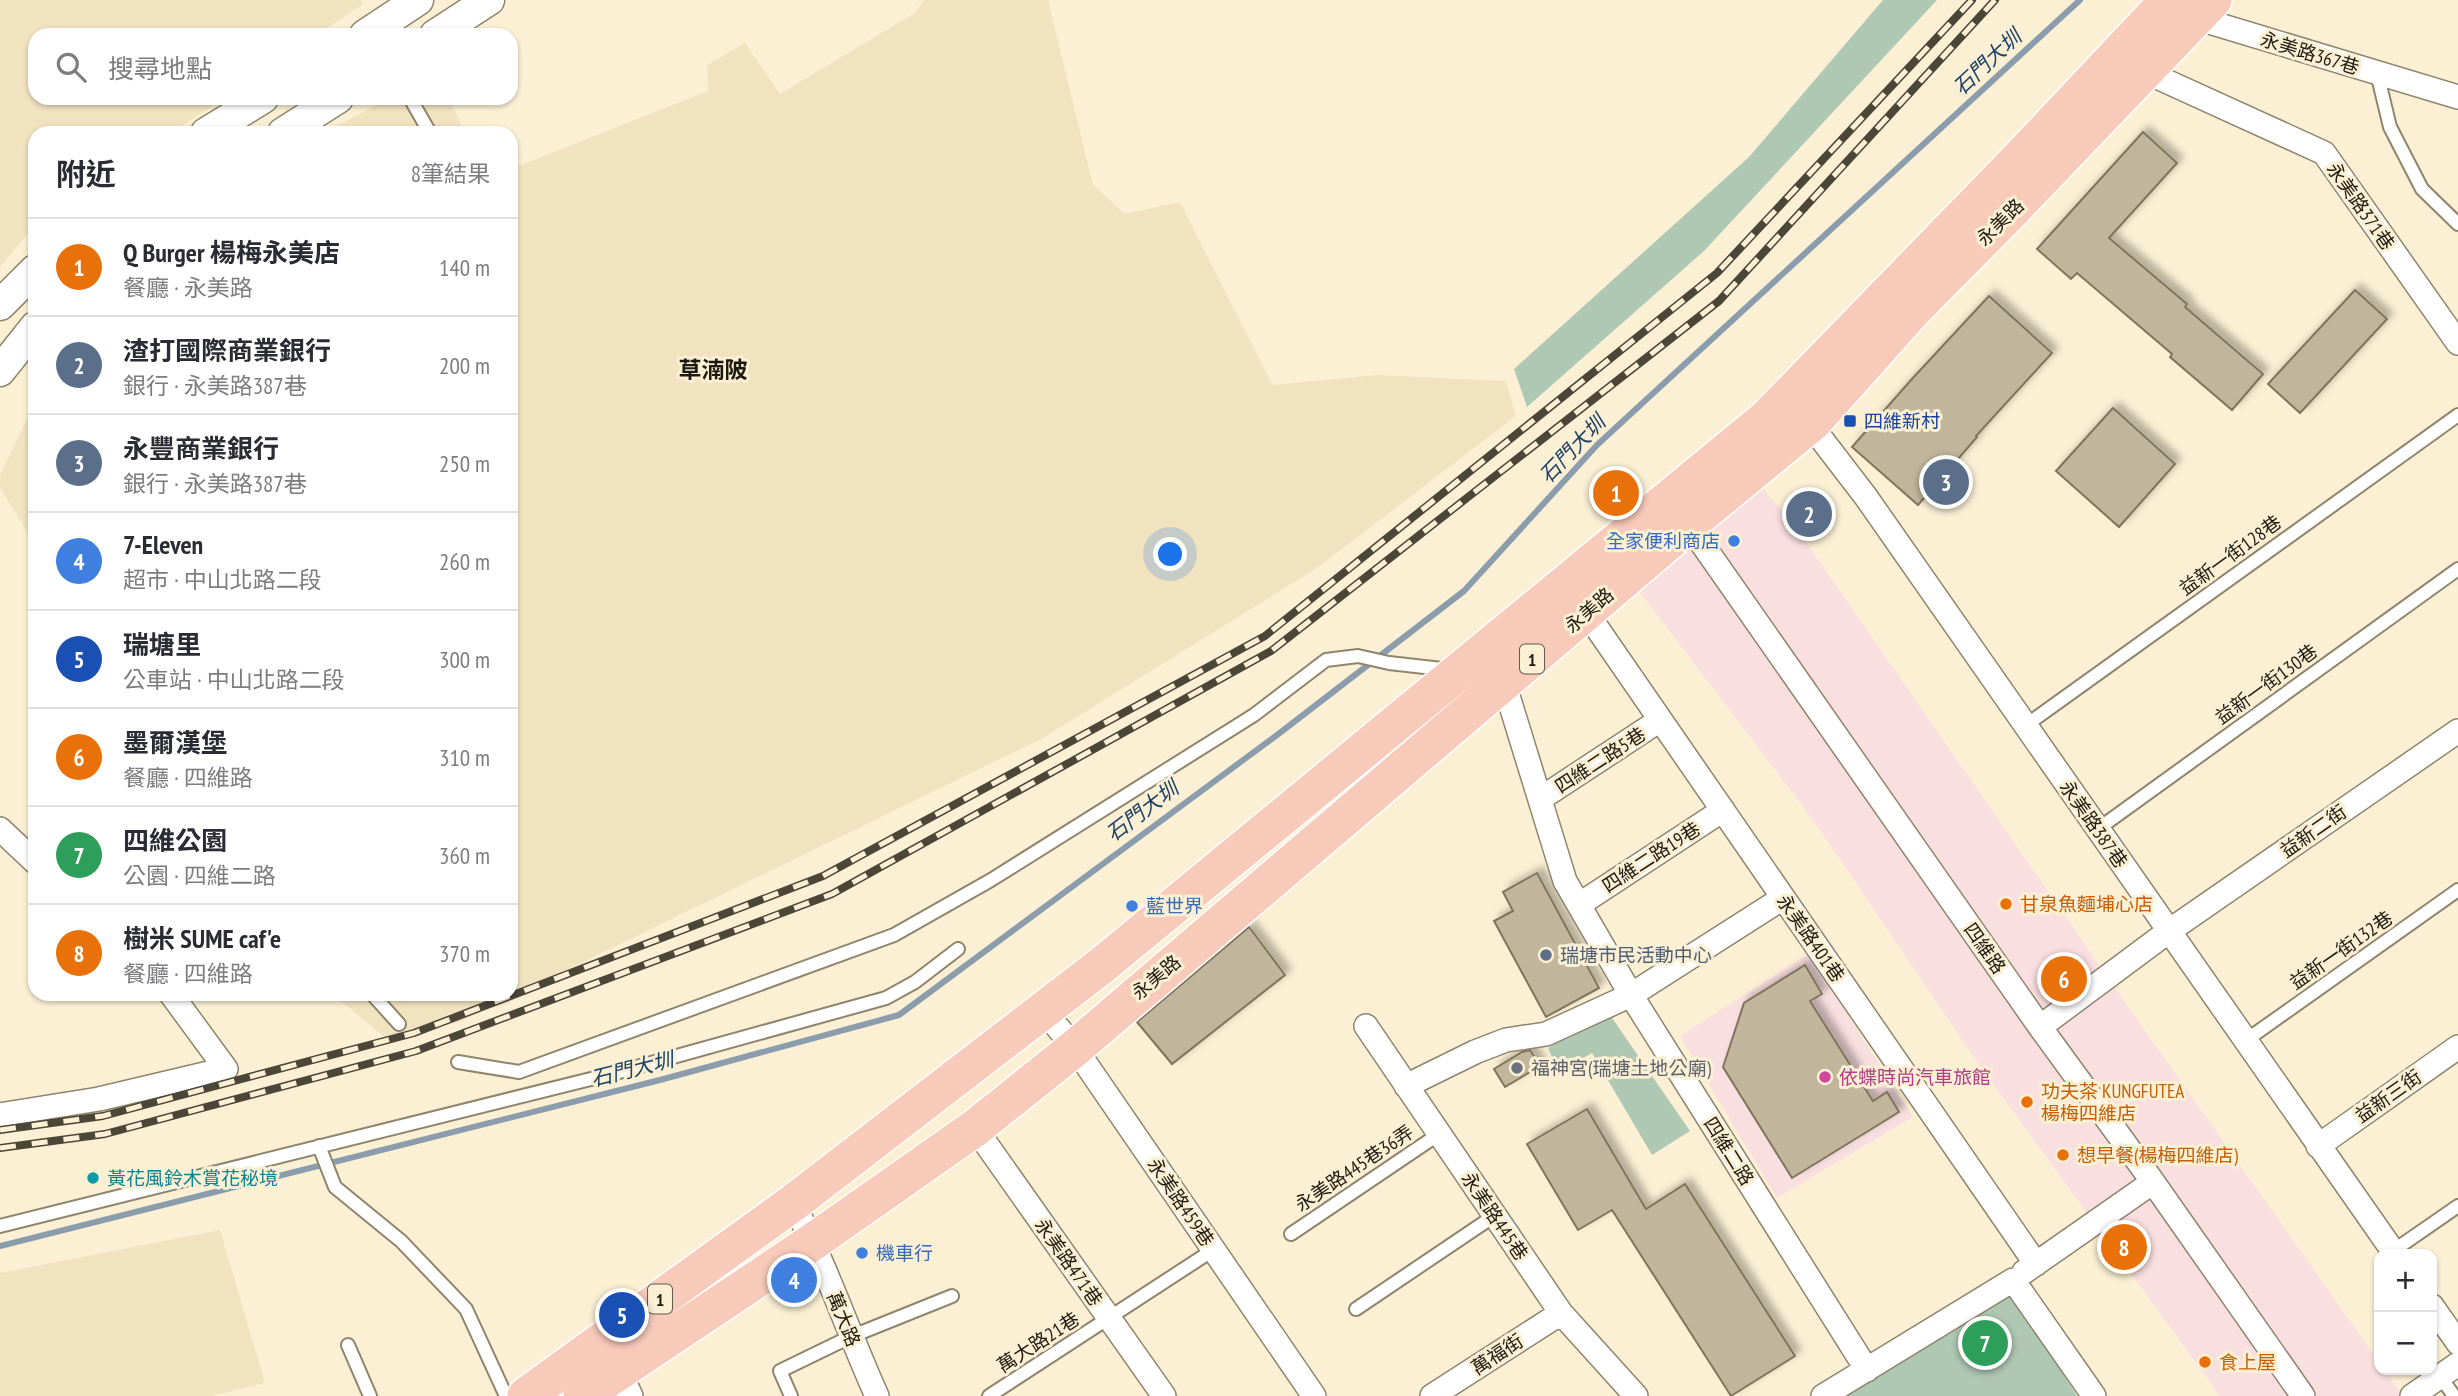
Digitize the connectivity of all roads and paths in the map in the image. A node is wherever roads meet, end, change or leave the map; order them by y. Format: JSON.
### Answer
{"nodes":[{"id":1,"x":418,"y":0,"type":"edge"},
{"id":2,"x":489,"y":0,"type":"edge"},
{"id":3,"x":2185,"y":6,"type":"edge"},
{"id":4,"x":377,"y":28,"type":"edge"},
{"id":5,"x":446,"y":28,"type":"edge"},
{"id":6,"x":2132,"y":62,"type":"junction"},
{"id":7,"x":2377,"y":73,"type":"junction"},
{"id":8,"x":2458,"y":97,"type":"edge"},
{"id":9,"x":252,"y":105,"type":"edge"},
{"id":10,"x":327,"y":105,"type":"edge"},
{"id":11,"x":414,"y":105,"type":"edge"},
{"id":12,"x":217,"y":126,"type":"edge"},
{"id":13,"x":294,"y":126,"type":"edge"},
{"id":14,"x":426,"y":126,"type":"edge"},
{"id":15,"x":2458,"y":224,"type":"edge"},
{"id":16,"x":28,"y":277,"type":"edge"},
{"id":17,"x":0,"y":306,"type":"edge"},
{"id":18,"x":28,"y":336,"type":"edge"},
{"id":19,"x":2458,"y":343,"type":"edge"},
{"id":20,"x":0,"y":371,"type":"edge"},
{"id":21,"x":2458,"y":415,"type":"edge"},
{"id":22,"x":1810,"y":424,"type":"junction"},
{"id":23,"x":1677,"y":514,"type":"junction"},
{"id":24,"x":2458,"y":569,"type":"edge"},
{"id":25,"x":1586,"y":612,"type":"junction"},
{"id":26,"x":1458,"y":671,"type":"junction"},
{"id":27,"x":1504,"y":683,"type":"junction"},
{"id":28,"x":1660,"y":720,"type":"junction"},
{"id":29,"x":2025,"y":726,"type":"junction"},
{"id":30,"x":2458,"y":731,"type":"edge"},
{"id":31,"x":1540,"y":799,"type":"junction"},
{"id":32,"x":1723,"y":810,"type":"junction"},
{"id":33,"x":0,"y":829,"type":"edge"},
{"id":34,"x":2098,"y":829,"type":"junction"},
{"id":35,"x":28,"y":855,"type":"edge"},
{"id":36,"x":2458,"y":890,"type":"edge"},
{"id":37,"x":1783,"y":898,"type":"junction"},
{"id":38,"x":1580,"y":904,"type":"junction"},
{"id":39,"x":2169,"y":931,"type":"junction"},
{"id":40,"x":958,"y":949,"type":"dead end"},
{"id":41,"x":1632,"y":995,"type":"junction"},
{"id":42,"x":176,"y":1001,"type":"edge"},
{"id":43,"x":378,"y":1001,"type":"edge"},
{"id":44,"x":1044,"y":1011,"type":"junction"},
{"id":45,"x":399,"y":1024,"type":"dead end"},
{"id":46,"x":1366,"y":1026,"type":"dead end"},
{"id":47,"x":2040,"y":1027,"type":"junction"},
{"id":48,"x":2245,"y":1041,"type":"junction"},
{"id":49,"x":2458,"y":1047,"type":"edge"},
{"id":50,"x":1075,"y":1048,"type":"junction"},
{"id":51,"x":457,"y":1062,"type":"dead end"},
{"id":52,"x":1406,"y":1086,"type":"junction"},
{"id":53,"x":0,"y":1115,"type":"edge"},
{"id":54,"x":975,"y":1128,"type":"junction"},
{"id":55,"x":1439,"y":1134,"type":"junction"},
{"id":56,"x":2318,"y":1146,"type":"junction"},
{"id":57,"x":321,"y":1150,"type":"junction"},
{"id":58,"x":2153,"y":1182,"type":"junction"},
{"id":59,"x":793,"y":1203,"type":"junction"},
{"id":60,"x":2458,"y":1206,"type":"edge"},
{"id":61,"x":1494,"y":1216,"type":"junction"},
{"id":62,"x":0,"y":1226,"type":"edge"},
{"id":63,"x":1291,"y":1234,"type":"dead end"},
{"id":64,"x":814,"y":1241,"type":"junction"},
{"id":65,"x":2391,"y":1249,"type":"edge"},
{"id":66,"x":2399,"y":1249,"type":"edge"},
{"id":67,"x":1213,"y":1250,"type":"junction"},
{"id":68,"x":2036,"y":1264,"type":"junction"},
{"id":69,"x":2013,"y":1280,"type":"junction"},
{"id":70,"x":952,"y":1296,"type":"dead end"},
{"id":71,"x":1356,"y":1310,"type":"dead end"},
{"id":72,"x":2436,"y":1312,"type":"edge"},
{"id":73,"x":1561,"y":1313,"type":"junction"},
{"id":74,"x":1109,"y":1318,"type":"junction"},
{"id":75,"x":850,"y":1337,"type":"junction"},
{"id":76,"x":2458,"y":1343,"type":"edge"},
{"id":77,"x":348,"y":1345,"type":"dead end"},
{"id":78,"x":1867,"y":1370,"type":"junction"},
{"id":79,"x":2449,"y":1370,"type":"edge"},
{"id":80,"x":625,"y":1383,"type":"edge"},
{"id":81,"x":370,"y":1396,"type":"edge"},
{"id":82,"x":506,"y":1396,"type":"edge"},
{"id":83,"x":526,"y":1396,"type":"edge"},
{"id":84,"x":582,"y":1396,"type":"edge"},
{"id":85,"x":791,"y":1396,"type":"edge"},
{"id":86,"x":877,"y":1396,"type":"edge"},
{"id":87,"x":989,"y":1396,"type":"edge"},
{"id":88,"x":1164,"y":1396,"type":"edge"},
{"id":89,"x":1314,"y":1396,"type":"edge"},
{"id":90,"x":1432,"y":1396,"type":"edge"},
{"id":91,"x":1636,"y":1396,"type":"edge"},
{"id":92,"x":1823,"y":1396,"type":"edge"},
{"id":93,"x":2094,"y":1396,"type":"edge"},
{"id":94,"x":2303,"y":1396,"type":"edge"},
{"id":95,"x":2412,"y":1396,"type":"edge"},
{"id":96,"x":2454,"y":1396,"type":"edge"}],
"edges":[{"from":1,"to":4,"type":"street"},
{"from":2,"to":5,"type":"street"},
{"from":3,"to":6,"type":"main road","name":"永美路","number":"1"},
{"from":3,"to":7,"type":"street","name":"永美路367巷"},
{"from":6,"to":19,"type":"street","name":"永美路371巷"},
{"from":6,"to":22,"type":"main road","name":"永美路","number":"1"},
{"from":6,"to":23,"type":"main road","name":"永美路","number":"1"},
{"from":7,"to":8,"type":"street","name":"永美路367巷"},
{"from":7,"to":15,"type":"lane"},
{"from":9,"to":12,"type":"street"},
{"from":10,"to":13,"type":"street"},
{"from":11,"to":14,"type":"lane"},
{"from":16,"to":17,"type":"street"},
{"from":18,"to":20,"type":"street"},
{"from":21,"to":29,"type":"lane","name":"益新一街128巷"},
{"from":22,"to":23,"type":"main road","name":"永美路","number":"1"},
{"from":22,"to":29,"type":"street","name":"永美路387巷"},
{"from":23,"to":25,"type":"main road","name":"永美路","number":"1"},
{"from":23,"to":26,"type":"main road","name":"永美路","number":"1"},
{"from":23,"to":47,"type":"street","name":"四維路"},
{"from":24,"to":34,"type":"lane","name":"益新一街130巷"},
{"from":25,"to":27,"type":"main road","name":"永美路","number":"1"},
{"from":25,"to":28,"type":"street","name":"永美路401巷"},
{"from":26,"to":27,"type":"street"},
{"from":26,"to":44,"type":"main road","name":"永美路","number":"1"},
{"from":26,"to":51,"type":"lane"},
{"from":27,"to":31,"type":"street","name":"四維二路"},
{"from":27,"to":50,"type":"main road","name":"永美路","number":"1"},
{"from":28,"to":31,"type":"street","name":"四維二路5巷"},
{"from":28,"to":32,"type":"street","name":"永美路401巷"},
{"from":29,"to":34,"type":"street","name":"永美路387巷"},
{"from":30,"to":39,"type":"street","name":"益新二街"},
{"from":31,"to":38,"type":"street","name":"四維二路"},
{"from":32,"to":37,"type":"street","name":"永美路401巷"},
{"from":32,"to":38,"type":"street","name":"四維二路19巷"},
{"from":33,"to":35,"type":"street"},
{"from":34,"to":39,"type":"street","name":"永美路387巷"},
{"from":36,"to":48,"type":"lane","name":"益新一街132巷"},
{"from":37,"to":41,"type":"street"},
{"from":37,"to":68,"type":"street","name":"永美路401巷"},
{"from":38,"to":41,"type":"street","name":"四維二路"},
{"from":39,"to":47,"type":"street","name":"益新二街"},
{"from":39,"to":48,"type":"street","name":"永美路387巷"},
{"from":40,"to":57,"type":"lane"},
{"from":41,"to":52,"type":"street"},
{"from":41,"to":78,"type":"street","name":"四維二路"},
{"from":42,"to":53,"type":"street"},
{"from":43,"to":45,"type":"lane"},
{"from":44,"to":50,"type":"street","name":"永美路459巷"},
{"from":44,"to":59,"type":"main road","name":"永美路","number":"1"},
{"from":46,"to":52,"type":"street","name":"永美路445巷"},
{"from":47,"to":58,"type":"street","name":"四維路"},
{"from":48,"to":56,"type":"street","name":"永美路387巷"},
{"from":49,"to":56,"type":"street","name":"益新三街"},
{"from":50,"to":54,"type":"main road","name":"永美路","number":"1"},
{"from":50,"to":67,"type":"street","name":"永美路459巷"},
{"from":52,"to":55,"type":"street","name":"永美路445巷"},
{"from":54,"to":64,"type":"main road","name":"永美路","number":"1"},
{"from":54,"to":74,"type":"street","name":"永美路471巷"},
{"from":55,"to":61,"type":"street","name":"永美路445巷"},
{"from":55,"to":63,"type":"lane","name":"永美路445巷36弄"},
{"from":56,"to":65,"type":"street","name":"永美路387巷"},
{"from":57,"to":62,"type":"lane"},
{"from":57,"to":82,"type":"lane"},
{"from":58,"to":68,"type":"street"},
{"from":58,"to":94,"type":"street","name":"四維路"},
{"from":59,"to":64,"type":"street","name":"萬大路"},
{"from":59,"to":83,"type":"main road","number":"1"},
{"from":60,"to":66,"type":"lane"},
{"from":61,"to":71,"type":"lane"},
{"from":61,"to":73,"type":"street","name":"永美路445巷"},
{"from":64,"to":75,"type":"street","name":"萬大路"},
{"from":64,"to":80,"type":"main road","number":"1"},
{"from":67,"to":74,"type":"lane","name":"萬大路21巷"},
{"from":67,"to":89,"type":"street","name":"永美路459巷"},
{"from":68,"to":69,"type":"street"},
{"from":69,"to":78,"type":"street"},
{"from":69,"to":93,"type":"street"},
{"from":70,"to":75,"type":"lane"},
{"from":72,"to":76,"type":"street"},
{"from":73,"to":90,"type":"street","name":"萬福街"},
{"from":73,"to":91,"type":"street","name":"永美路445巷"},
{"from":74,"to":87,"type":"lane","name":"萬大路21巷"},
{"from":74,"to":88,"type":"street","name":"永美路471巷"},
{"from":75,"to":85,"type":"lane"},
{"from":75,"to":86,"type":"street","name":"萬大路"},
{"from":77,"to":81,"type":"lane"},
{"from":78,"to":92,"type":"street"},
{"from":79,"to":95,"type":"street"},
{"from":79,"to":96,"type":"lane"},
{"from":80,"to":84,"type":"main road","number":"1"}]}
